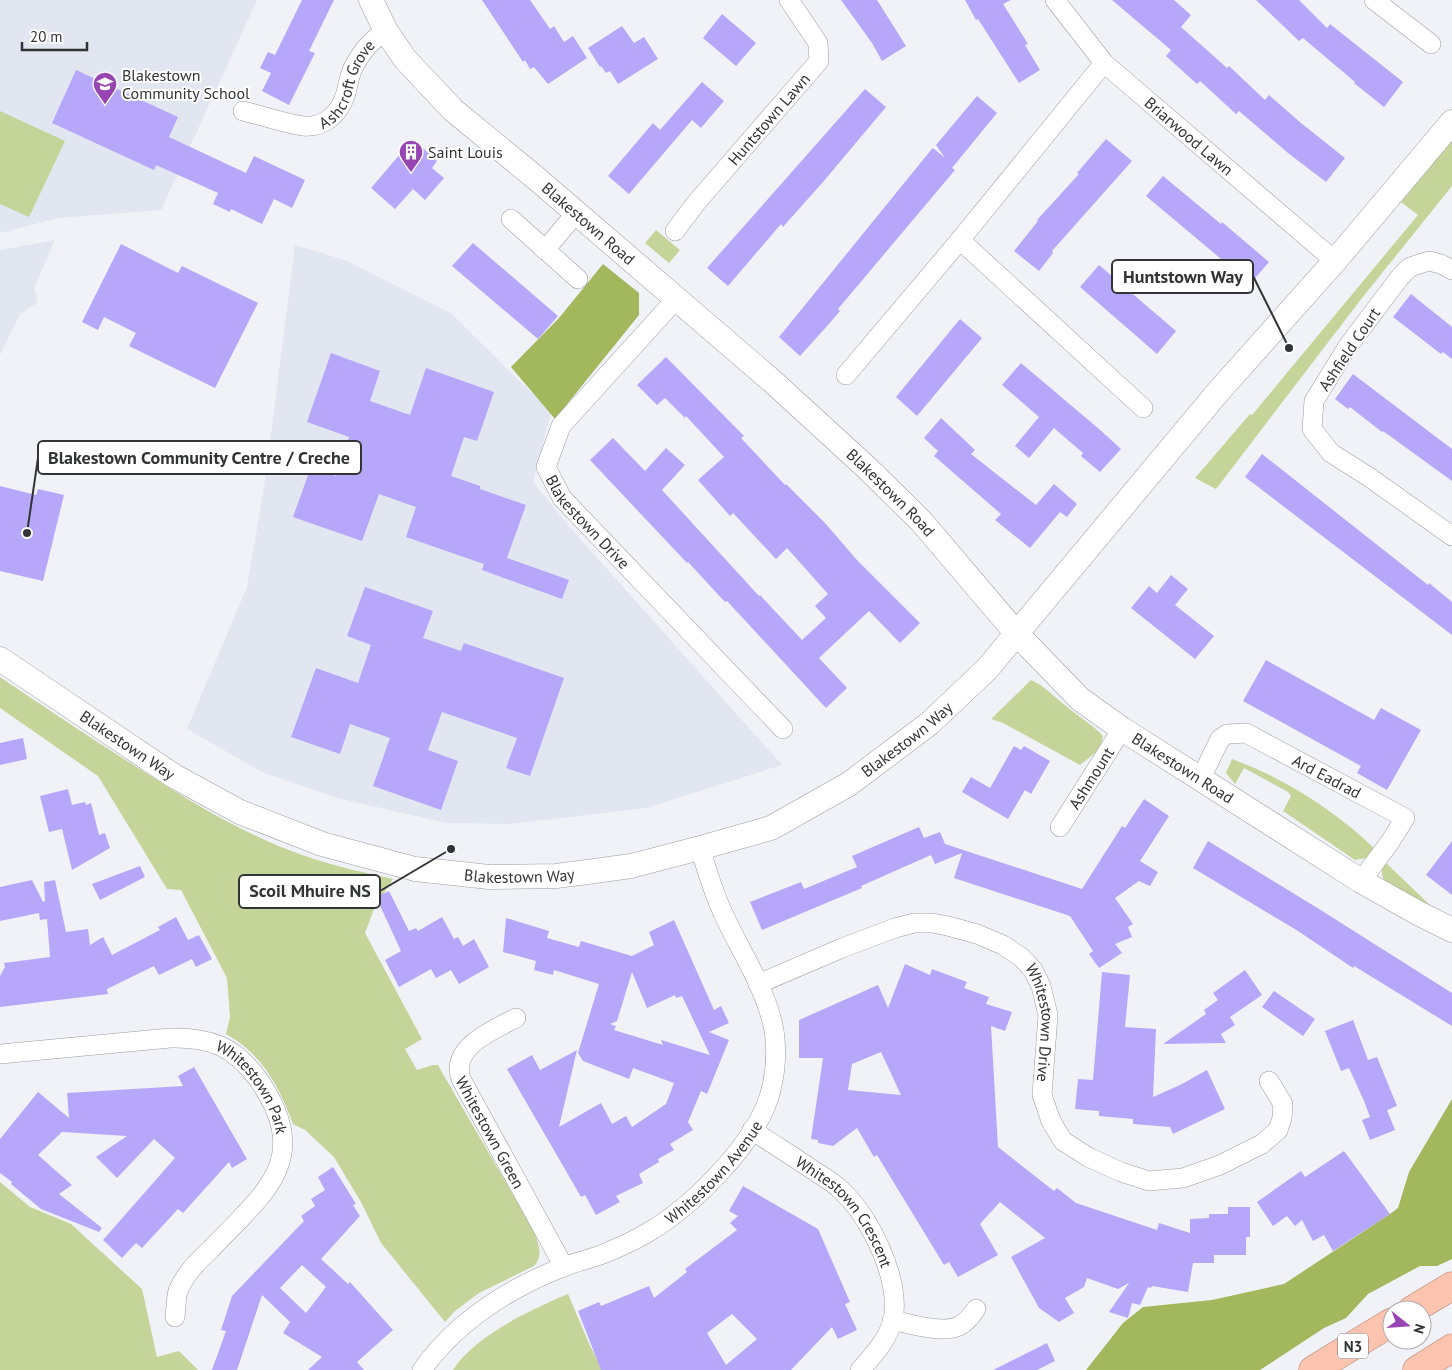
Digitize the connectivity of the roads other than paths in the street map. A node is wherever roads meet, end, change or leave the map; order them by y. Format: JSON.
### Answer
{"nodes":[{"id":1,"x":371,"y":0,"type":"edge"},
{"id":2,"x":789,"y":0,"type":"edge"},
{"id":3,"x":1055,"y":0,"type":"edge"},
{"id":4,"x":1374,"y":0,"type":"edge"},
{"id":5,"x":386,"y":31,"type":"junction"},
{"id":6,"x":1431,"y":44,"type":"dead end"},
{"id":7,"x":1104,"y":63,"type":"junction"},
{"id":8,"x":243,"y":111,"type":"dead end"},
{"id":9,"x":1452,"y":122,"type":"edge"},
{"id":10,"x":576,"y":213,"type":"junction"},
{"id":11,"x":511,"y":220,"type":"dead end"},
{"id":12,"x":675,"y":231,"type":"dead end"},
{"id":13,"x":960,"y":240,"type":"junction"},
{"id":14,"x":545,"y":250,"type":"junction"},
{"id":15,"x":1335,"y":261,"type":"junction"},
{"id":16,"x":1452,"y":270,"type":"edge"},
{"id":17,"x":578,"y":279,"type":"dead end"},
{"id":18,"x":677,"y":298,"type":"junction"},
{"id":19,"x":846,"y":375,"type":"dead end"},
{"id":20,"x":1143,"y":408,"type":"dead end"},
{"id":21,"x":1452,"y":536,"type":"edge"},
{"id":22,"x":1017,"y":634,"type":"junction"},
{"id":23,"x":0,"y":659,"type":"edge"},
{"id":24,"x":783,"y":729,"type":"dead end"},
{"id":25,"x":1122,"y":729,"type":"junction"},
{"id":26,"x":1200,"y":780,"type":"junction"},
{"id":27,"x":1060,"y":827,"type":"dead end"},
{"id":28,"x":700,"y":848,"type":"junction"},
{"id":29,"x":1361,"y":881,"type":"junction"},
{"id":30,"x":1452,"y":930,"type":"edge"},
{"id":31,"x":758,"y":984,"type":"junction"},
{"id":32,"x":516,"y":1018,"type":"dead end"},
{"id":33,"x":0,"y":1054,"type":"edge"},
{"id":34,"x":1269,"y":1081,"type":"dead end"},
{"id":35,"x":752,"y":1130,"type":"junction"},
{"id":36,"x":564,"y":1267,"type":"junction"},
{"id":37,"x":1452,"y":1286,"type":"edge"},
{"id":38,"x":1429,"y":1300,"type":"edge"},
{"id":39,"x":976,"y":1309,"type":"dead end"},
{"id":40,"x":176,"y":1317,"type":"dead end"},
{"id":41,"x":892,"y":1320,"type":"junction"},
{"id":42,"x":1382,"y":1328,"type":"edge"},
{"id":43,"x":1452,"y":1348,"type":"edge"},
{"id":44,"x":422,"y":1370,"type":"edge"},
{"id":45,"x":860,"y":1370,"type":"edge"},
{"id":46,"x":1313,"y":1370,"type":"edge"},
{"id":47,"x":1417,"y":1370,"type":"edge"}],
"edges":[{"from":1,"to":5,"type":"street","name":"Blakestown Road"},
{"from":2,"to":12,"type":"street","name":"Huntstown Lawn"},
{"from":3,"to":7,"type":"street","name":"Briarwood Lawn"},
{"from":4,"to":6,"type":"street"},
{"from":5,"to":8,"type":"street","name":"Ashcroft Grove"},
{"from":5,"to":10,"type":"street","name":"Blakestown Road"},
{"from":7,"to":13,"type":"street"},
{"from":7,"to":15,"type":"street","name":"Briarwood Lawn"},
{"from":9,"to":15,"type":"street","name":"Blakestown Way"},
{"from":10,"to":14,"type":"street"},
{"from":10,"to":18,"type":"street","name":"Blakestown Road"},
{"from":11,"to":14,"type":"street"},
{"from":13,"to":19,"type":"street"},
{"from":13,"to":20,"type":"street"},
{"from":14,"to":17,"type":"street"},
{"from":15,"to":22,"type":"street","name":"Blakestown Way"},
{"from":16,"to":21,"type":"street","name":"Ashfield Court"},
{"from":18,"to":22,"type":"street","name":"Blakestown Road"},
{"from":18,"to":24,"type":"street","name":"Blakestown Drive"},
{"from":22,"to":25,"type":"street","name":"Blakestown Road"},
{"from":22,"to":28,"type":"street","name":"Blakestown Way"},
{"from":23,"to":28,"type":"street","name":"Blakestown Way"},
{"from":25,"to":26,"type":"street","name":"Blakestown Road"},
{"from":25,"to":27,"type":"street","name":"Ashmount"},
{"from":26,"to":29,"type":"street","name":"Blakestown Road"},
{"from":26,"to":29,"type":"street","name":"Ard Eadrad"},
{"from":28,"to":31,"type":"street","name":"Whitestown Avenue"},
{"from":29,"to":30,"type":"street","name":"Blakestown Road"},
{"from":31,"to":34,"type":"street","name":"Whitestown Drive"},
{"from":31,"to":35,"type":"street","name":"Whitestown Avenue"},
{"from":32,"to":36,"type":"street","name":"Whitestown Green"},
{"from":33,"to":40,"type":"street","name":"Whitestown Park"},
{"from":35,"to":36,"type":"street","name":"Whitestown Avenue"},
{"from":35,"to":41,"type":"street","name":"Whitestown Crescent"},
{"from":36,"to":44,"type":"street","name":"Whitestown Avenue"},
{"from":37,"to":38,"type":"highway"},
{"from":39,"to":41,"type":"street"},
{"from":41,"to":45,"type":"street","name":"Whitestown Crescent"},
{"from":42,"to":46,"type":"highway","number":"N3"},
{"from":43,"to":47,"type":"highway"}]}
